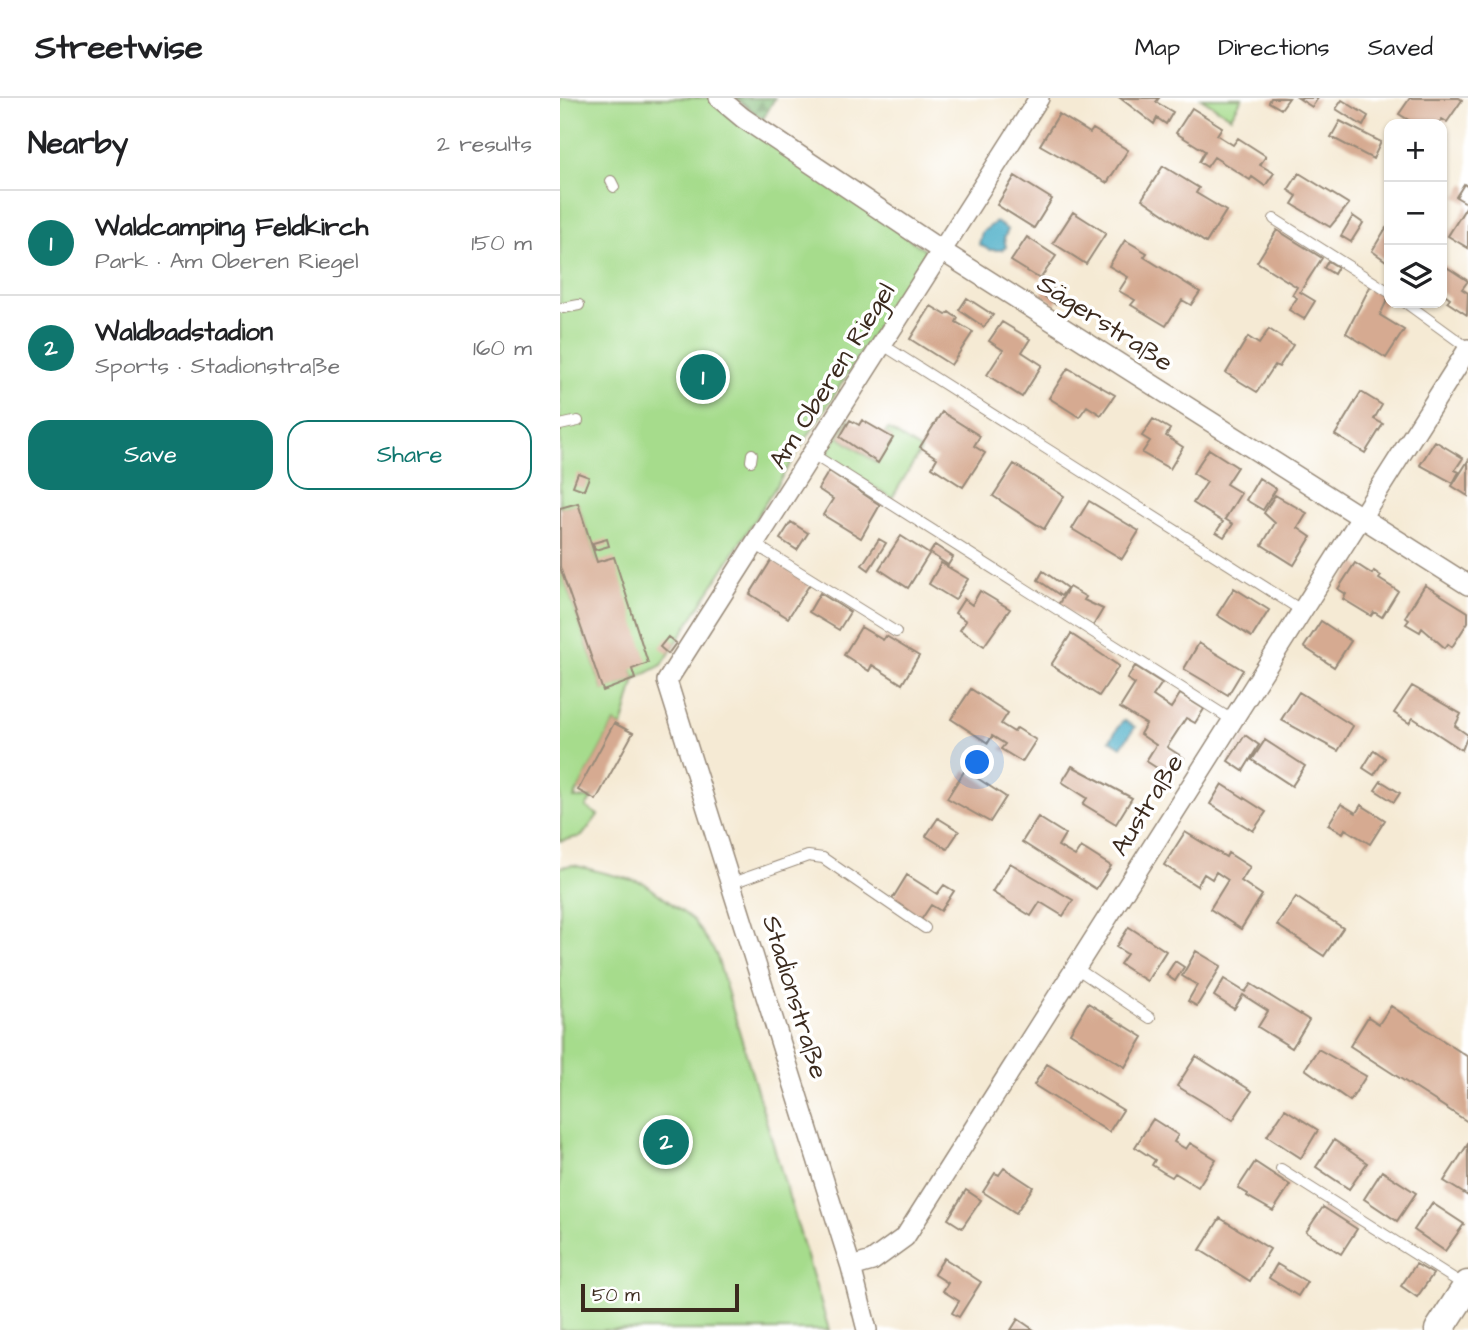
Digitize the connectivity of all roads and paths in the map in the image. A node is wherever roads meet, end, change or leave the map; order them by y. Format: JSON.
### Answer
{"nodes":[{"id":1,"x":719,"y":98,"type":"edge"},
{"id":2,"x":1039,"y":98,"type":"edge"},
{"id":3,"x":1274,"y":219,"type":"dead end"},
{"id":4,"x":942,"y":251,"type":"junction"},
{"id":5,"x":1384,"y":289,"type":"edge"},
{"id":6,"x":579,"y":305,"type":"dead end"},
{"id":7,"x":563,"y":308,"type":"dead end"},
{"id":8,"x":1413,"y":308,"type":"edge"},
{"id":9,"x":883,"y":345,"type":"junction"},
{"id":10,"x":1468,"y":349,"type":"edge"},
{"id":11,"x":578,"y":421,"type":"dead end"},
{"id":12,"x":560,"y":425,"type":"edge"},
{"id":13,"x":814,"y":455,"type":"junction"},
{"id":14,"x":1360,"y":517,"type":"junction"},
{"id":15,"x":756,"y":545,"type":"junction"},
{"id":16,"x":1468,"y":585,"type":"edge"},
{"id":17,"x":1301,"y":610,"type":"junction"},
{"id":18,"x":896,"y":632,"type":"dead end"},
{"id":19,"x":667,"y":681,"type":"joint"},
{"id":20,"x":1232,"y":720,"type":"junction"},
{"id":21,"x":732,"y":883,"type":"junction"},
{"id":22,"x":925,"y":928,"type":"dead end"},
{"id":23,"x":1076,"y":968,"type":"junction"},
{"id":24,"x":1150,"y":1018,"type":"dead end"},
{"id":25,"x":1280,"y":1169,"type":"dead end"},
{"id":26,"x":851,"y":1267,"type":"junction"},
{"id":27,"x":1467,"y":1286,"type":"edge"},
{"id":28,"x":867,"y":1330,"type":"edge"},
{"id":29,"x":1439,"y":1330,"type":"edge"}],
"edges":[{"from":1,"to":4,"type":"street","name":"Sägerstraße"},
{"from":2,"to":4,"type":"street","name":"Am Oberen Riegel"},
{"from":3,"to":5,"type":"lane"},
{"from":4,"to":9,"type":"street","name":"Am Oberen Riegel"},
{"from":4,"to":14,"type":"street","name":"Sägerstraße"},
{"from":6,"to":7,"type":"lane"},
{"from":8,"to":10,"type":"lane"},
{"from":9,"to":13,"type":"street","name":"Am Oberen Riegel"},
{"from":9,"to":17,"type":"lane"},
{"from":10,"to":14,"type":"street","name":"Austraße"},
{"from":11,"to":12,"type":"lane"},
{"from":13,"to":15,"type":"street","name":"Am Oberen Riegel"},
{"from":13,"to":20,"type":"lane"},
{"from":14,"to":16,"type":"street","name":"Sägerstraße"},
{"from":14,"to":17,"type":"street","name":"Austraße"},
{"from":15,"to":18,"type":"lane"},
{"from":15,"to":19,"type":"street","name":"Am Oberen Riegel"},
{"from":17,"to":20,"type":"street","name":"Austraße"},
{"from":19,"to":21,"type":"street","name":"Stadionstraße"},
{"from":20,"to":23,"type":"street","name":"Austraße"},
{"from":21,"to":22,"type":"lane"},
{"from":21,"to":26,"type":"street","name":"Stadionstraße"},
{"from":23,"to":24,"type":"lane"},
{"from":23,"to":26,"type":"street","name":"Austraße"},
{"from":25,"to":27,"type":"lane"},
{"from":26,"to":28,"type":"street","name":"Stadionstraße"},
{"from":27,"to":29,"type":"main road"}]}
